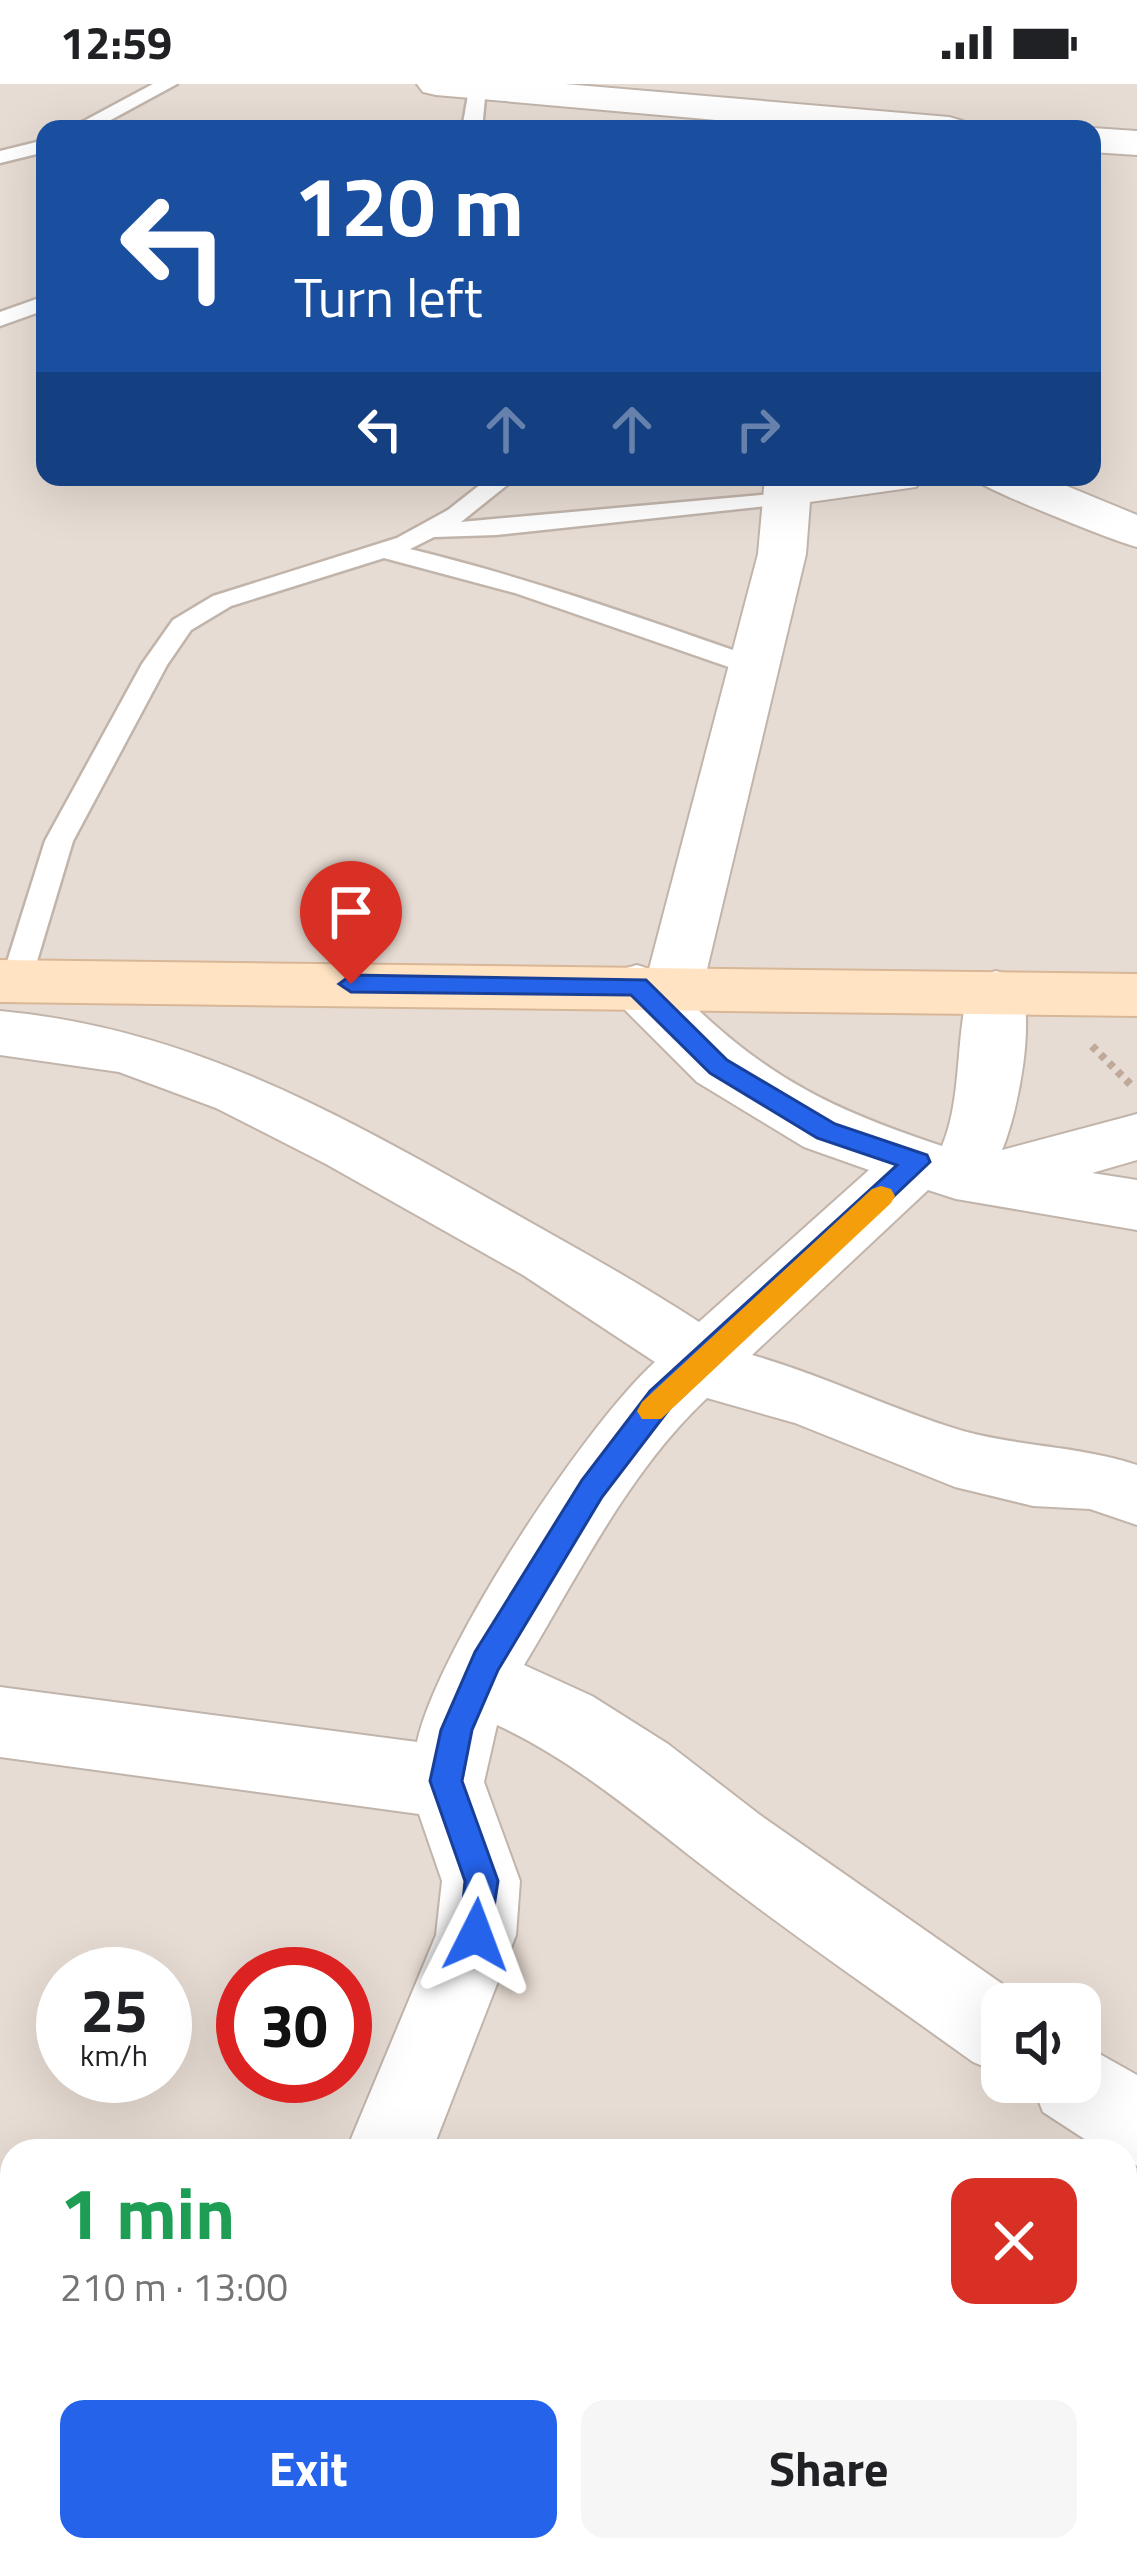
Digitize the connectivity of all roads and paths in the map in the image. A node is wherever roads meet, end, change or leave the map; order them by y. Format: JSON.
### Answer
{"nodes":[{"id":1,"x":168,"y":84,"type":"edge"},
{"id":2,"x":436,"y":84,"type":"edge"},
{"id":3,"x":865,"y":84,"type":"edge"},
{"id":4,"x":477,"y":88,"type":"junction"},
{"id":5,"x":577,"y":91,"type":"edge"},
{"id":6,"x":92,"y":120,"type":"edge"},
{"id":7,"x":473,"y":120,"type":"edge"},
{"id":8,"x":834,"y":120,"type":"edge"},
{"id":9,"x":870,"y":120,"type":"edge"},
{"id":10,"x":36,"y":148,"type":"edge"},
{"id":11,"x":0,"y":157,"type":"edge"},
{"id":12,"x":36,"y":306,"type":"edge"},
{"id":13,"x":0,"y":320,"type":"edge"},
{"id":14,"x":493,"y":486,"type":"edge"},
{"id":15,"x":1025,"y":486,"type":"edge"},
{"id":16,"x":787,"y":488,"type":"edge"},
{"id":17,"x":429,"y":530,"type":"junction"},
{"id":18,"x":1137,"y":532,"type":"edge"},
{"id":19,"x":382,"y":550,"type":"junction"},
{"id":20,"x":755,"y":667,"type":"junction"},
{"id":21,"x":656,"y":986,"type":"junction"},
{"id":22,"x":996,"y":992,"type":"junction"},
{"id":23,"x":1137,"y":995,"type":"edge"},
{"id":24,"x":5,"y":998,"type":"edge"},
{"id":25,"x":1137,"y":1138,"type":"edge"},
{"id":26,"x":953,"y":1172,"type":"junction"},
{"id":27,"x":1137,"y":1205,"type":"edge"},
{"id":28,"x":699,"y":1364,"type":"junction"},
{"id":29,"x":1137,"y":1496,"type":"edge"},
{"id":30,"x":478,"y":1680,"type":"junction"},
{"id":31,"x":0,"y":1722,"type":"edge"},
{"id":32,"x":446,"y":1781,"type":"junction"},
{"id":33,"x":981,"y":2018,"type":"edge"},
{"id":34,"x":1101,"y":2101,"type":"edge"},
{"id":35,"x":1137,"y":2124,"type":"edge"},
{"id":36,"x":394,"y":2139,"type":"edge"}],
"edges":[{"from":1,"to":6,"type":"lane"},
{"from":2,"to":4,"type":"street"},
{"from":3,"to":9,"type":"street"},
{"from":4,"to":5,"type":"street"},
{"from":4,"to":7,"type":"lane"},
{"from":5,"to":8,"type":"street"},
{"from":10,"to":11,"type":"lane"},
{"from":12,"to":13,"type":"lane"},
{"from":14,"to":17,"type":"lane"},
{"from":15,"to":18,"type":"street"},
{"from":16,"to":17,"type":"lane"},
{"from":16,"to":20,"type":"street"},
{"from":17,"to":19,"type":"lane"},
{"from":19,"to":20,"type":"lane"},
{"from":19,"to":24,"type":"lane"},
{"from":20,"to":21,"type":"street"},
{"from":21,"to":22,"type":"street"},
{"from":21,"to":24,"type":"street"},
{"from":21,"to":26,"type":"street"},
{"from":22,"to":23,"type":"street"},
{"from":22,"to":26,"type":"street"},
{"from":24,"to":28,"type":"street"},
{"from":25,"to":26,"type":"street"},
{"from":26,"to":27,"type":"street"},
{"from":26,"to":28,"type":"street"},
{"from":28,"to":29,"type":"street"},
{"from":28,"to":30,"type":"street"},
{"from":30,"to":32,"type":"street"},
{"from":30,"to":33,"type":"street"},
{"from":31,"to":32,"type":"street"},
{"from":32,"to":36,"type":"street"},
{"from":34,"to":35,"type":"street"}]}
